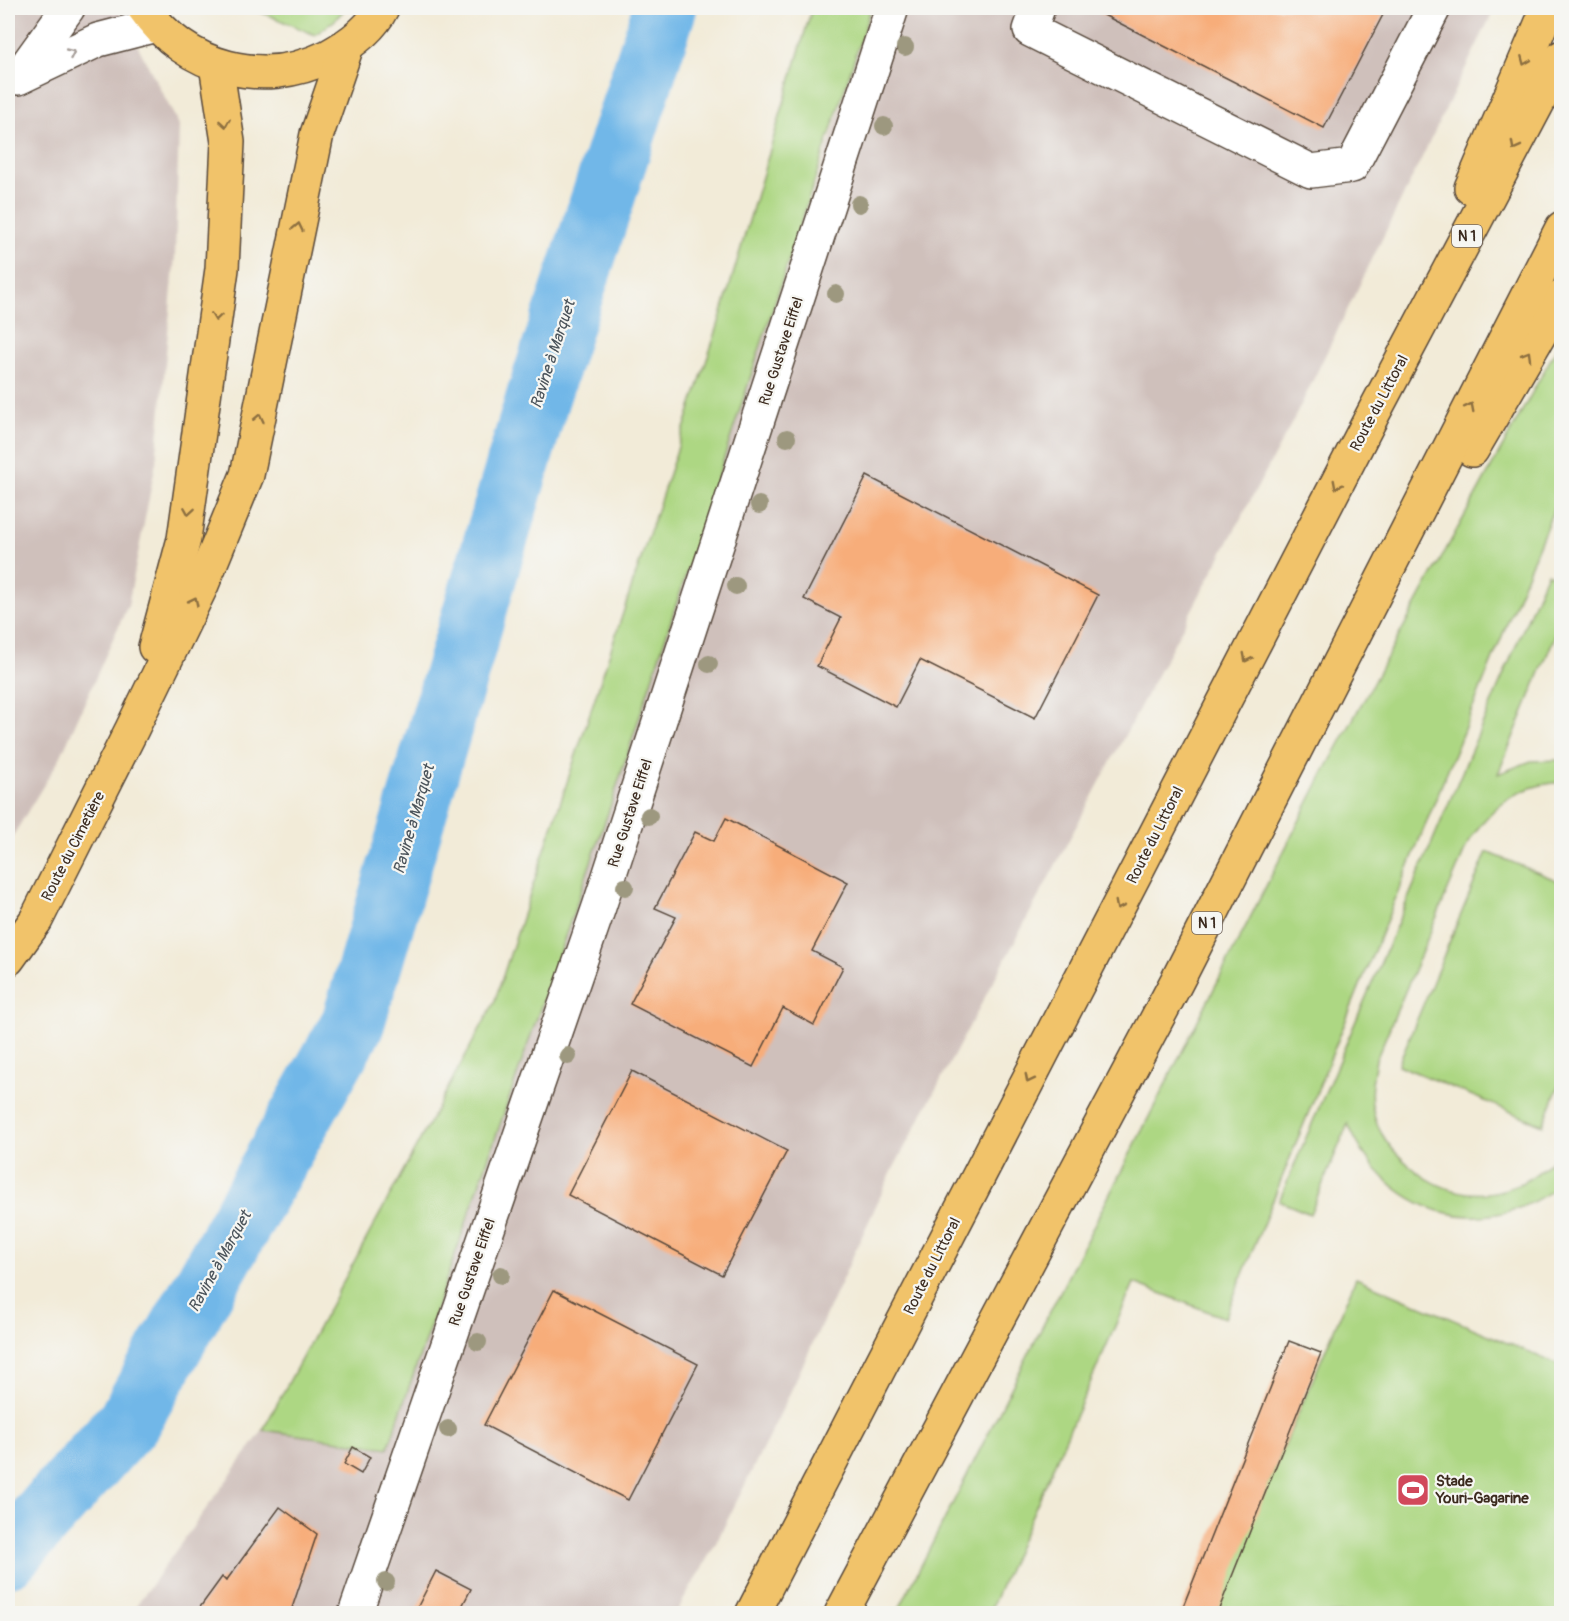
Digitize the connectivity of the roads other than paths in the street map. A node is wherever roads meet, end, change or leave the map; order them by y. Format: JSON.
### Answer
{"nodes":[{"id":1,"x":68,"y":8,"type":"edge"},
{"id":2,"x":382,"y":8,"type":"edge"},
{"id":3,"x":892,"y":8,"type":"edge"},
{"id":4,"x":1038,"y":8,"type":"edge"},
{"id":5,"x":1434,"y":8,"type":"edge"},
{"id":6,"x":1548,"y":8,"type":"edge"},
{"id":7,"x":150,"y":16,"type":"edge"},
{"id":8,"x":347,"y":46,"type":"junction"},
{"id":9,"x":1562,"y":57,"type":"edge"},
{"id":10,"x":216,"y":65,"type":"junction"},
{"id":11,"x":13,"y":85,"type":"edge"},
{"id":12,"x":1562,"y":228,"type":"edge"},
{"id":13,"x":1562,"y":296,"type":"edge"},
{"id":14,"x":1373,"y":414,"type":"junction"},
{"id":15,"x":132,"y":729,"type":"junction"},
{"id":16,"x":8,"y":959,"type":"edge"},
{"id":17,"x":355,"y":1614,"type":"edge"},
{"id":18,"x":752,"y":1614,"type":"edge"},
{"id":19,"x":841,"y":1614,"type":"edge"}],
"edges":[{"from":1,"to":11,"type":"lane"},
{"from":2,"to":8,"type":"main road"},
{"from":3,"to":17,"type":"lane","name":"Rue Gustave Eiffel"},
{"from":4,"to":5,"type":"lane"},
{"from":6,"to":14,"type":"main road","one_way":true},
{"from":7,"to":10,"type":"main road"},
{"from":11,"to":7,"type":"lane","one_way":true},
{"from":8,"to":10,"type":"main road"},
{"from":15,"to":8,"type":"main road","one_way":true},
{"from":9,"to":14,"type":"main road","name":"Route du Littoral","number":"N 1","one_way":true},
{"from":10,"to":15,"type":"main road","one_way":true},
{"from":19,"to":12,"type":"main road","number":"N 1","one_way":true},
{"from":19,"to":13,"type":"main road","one_way":true},
{"from":14,"to":18,"type":"main road","name":"Route du Littoral","number":"N 1","one_way":true},
{"from":15,"to":16,"type":"main road","name":"Route du Cimetière"}]}
